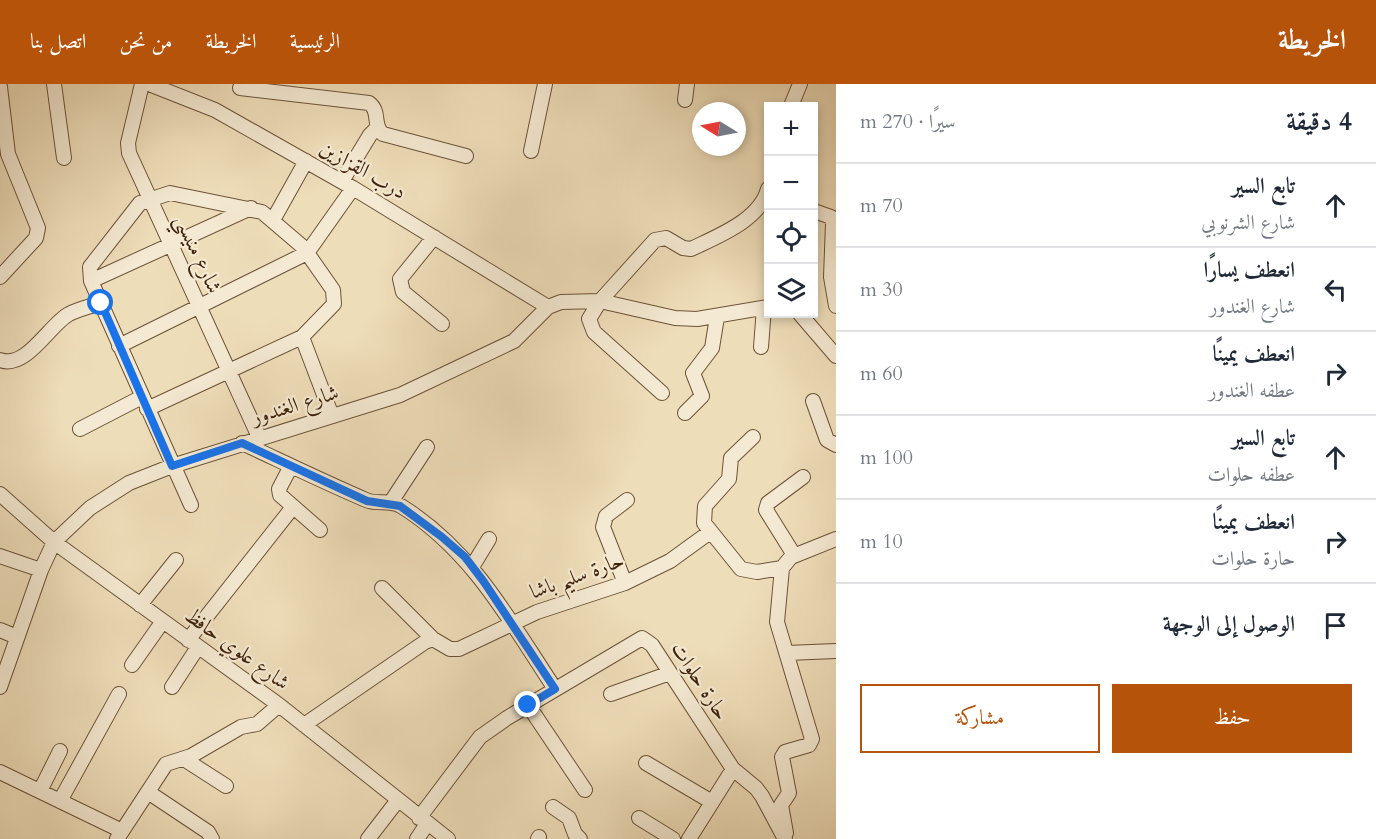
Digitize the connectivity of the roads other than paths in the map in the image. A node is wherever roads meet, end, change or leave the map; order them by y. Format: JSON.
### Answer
{"nodes":[{"id":1,"x":54,"y":84,"type":"edge"},
{"id":2,"x":142,"y":84,"type":"edge"},
{"id":3,"x":149,"y":84,"type":"edge"},
{"id":4,"x":545,"y":84,"type":"edge"},
{"id":5,"x":687,"y":84,"type":"edge"},
{"id":6,"x":800,"y":84,"type":"edge"},
{"id":7,"x":0,"y":87,"type":"edge"},
{"id":8,"x":240,"y":88,"type":"dead end"},
{"id":9,"x":685,"y":100,"type":"dead end"},
{"id":10,"x":793,"y":102,"type":"edge"},
{"id":11,"x":377,"y":128,"type":"junction"},
{"id":12,"x":531,"y":151,"type":"dead end"},
{"id":13,"x":466,"y":156,"type":"dead end"},
{"id":14,"x":64,"y":158,"type":"dead end"},
{"id":15,"x":306,"y":161,"type":"junction"},
{"id":16,"x":347,"y":184,"type":"junction"},
{"id":17,"x":764,"y":197,"type":"edge"},
{"id":18,"x":149,"y":198,"type":"junction"},
{"id":19,"x":251,"y":208,"type":"junction"},
{"id":20,"x":818,"y":213,"type":"edge"},
{"id":21,"x":273,"y":220,"type":"junction"},
{"id":22,"x":434,"y":237,"type":"junction"},
{"id":23,"x":171,"y":244,"type":"junction"},
{"id":24,"x":308,"y":254,"type":"junction"},
{"id":25,"x":0,"y":278,"type":"edge"},
{"id":26,"x":91,"y":281,"type":"junction"},
{"id":27,"x":600,"y":301,"type":"junction"},
{"id":28,"x":101,"y":303,"type":"junction"},
{"id":29,"x":836,"y":306,"type":"edge"},
{"id":30,"x":199,"y":307,"type":"junction"},
{"id":31,"x":548,"y":307,"type":"junction"},
{"id":32,"x":764,"y":308,"type":"edge"},
{"id":33,"x":717,"y":317,"type":"junction"},
{"id":34,"x":765,"y":318,"type":"edge"},
{"id":35,"x":803,"y":318,"type":"edge"},
{"id":36,"x":442,"y":324,"type":"dead end"},
{"id":37,"x":302,"y":337,"type":"junction"},
{"id":38,"x":119,"y":346,"type":"junction"},
{"id":39,"x":761,"y":346,"type":"dead end"},
{"id":40,"x":836,"y":356,"type":"edge"},
{"id":41,"x":2,"y":360,"type":"edge"},
{"id":42,"x":229,"y":372,"type":"junction"},
{"id":43,"x":662,"y":393,"type":"dead end"},
{"id":44,"x":813,"y":401,"type":"dead end"},
{"id":45,"x":144,"y":403,"type":"junction"},
{"id":46,"x":685,"y":413,"type":"dead end"},
{"id":47,"x":332,"y":416,"type":"junction"},
{"id":48,"x":80,"y":429,"type":"dead end"},
{"id":49,"x":259,"y":437,"type":"junction"},
{"id":50,"x":753,"y":437,"type":"dead end"},
{"id":51,"x":242,"y":443,"type":"junction"},
{"id":52,"x":836,"y":445,"type":"edge"},
{"id":53,"x":428,"y":447,"type":"dead end"},
{"id":54,"x":172,"y":466,"type":"junction"},
{"id":55,"x":291,"y":466,"type":"junction"},
{"id":56,"x":803,"y":477,"type":"dead end"},
{"id":57,"x":0,"y":494,"type":"edge"},
{"id":58,"x":627,"y":500,"type":"dead end"},
{"id":59,"x":391,"y":502,"type":"junction"},
{"id":60,"x":191,"y":505,"type":"dead end"},
{"id":61,"x":293,"y":507,"type":"junction"},
{"id":62,"x":320,"y":530,"type":"dead end"},
{"id":63,"x":710,"y":532,"type":"junction"},
{"id":64,"x":489,"y":539,"type":"dead end"},
{"id":65,"x":836,"y":539,"type":"edge"},
{"id":66,"x":54,"y":542,"type":"junction"},
{"id":67,"x":794,"y":555,"type":"junction"},
{"id":68,"x":0,"y":556,"type":"edge"},
{"id":69,"x":176,"y":560,"type":"dead end"},
{"id":70,"x":472,"y":567,"type":"junction"},
{"id":71,"x":782,"y":568,"type":"junction"},
{"id":72,"x":41,"y":570,"type":"junction"},
{"id":73,"x":625,"y":583,"type":"junction"},
{"id":74,"x":382,"y":588,"type":"dead end"},
{"id":75,"x":140,"y":605,"type":"junction"},
{"id":76,"x":163,"y":621,"type":"junction"},
{"id":77,"x":512,"y":624,"type":"junction"},
{"id":78,"x":0,"y":630,"type":"edge"},
{"id":79,"x":17,"y":637,"type":"junction"},
{"id":80,"x":433,"y":639,"type":"junction"},
{"id":81,"x":193,"y":643,"type":"junction"},
{"id":82,"x":836,"y":651,"type":"edge"},
{"id":83,"x":787,"y":652,"type":"junction"},
{"id":84,"x":132,"y":665,"type":"dead end"},
{"id":85,"x":670,"y":673,"type":"junction"},
{"id":86,"x":0,"y":687,"type":"edge"},
{"id":87,"x":172,"y":687,"type":"dead end"},
{"id":88,"x":555,"y":689,"type":"junction"},
{"id":89,"x":118,"y":694,"type":"dead end"},
{"id":90,"x":611,"y":694,"type":"dead end"},
{"id":91,"x":279,"y":705,"type":"junction"},
{"id":92,"x":528,"y":705,"type":"junction"},
{"id":93,"x":304,"y":725,"type":"junction"},
{"id":94,"x":60,"y":751,"type":"dead end"},
{"id":95,"x":184,"y":759,"type":"junction"},
{"id":96,"x":646,"y":763,"type":"dead end"},
{"id":97,"x":733,"y":769,"type":"junction"},
{"id":98,"x":0,"y":772,"type":"edge"},
{"id":99,"x":226,"y":786,"type":"dead end"},
{"id":100,"x":585,"y":790,"type":"dead end"},
{"id":101,"x":40,"y":791,"type":"junction"},
{"id":102,"x":148,"y":792,"type":"junction"},
{"id":103,"x":398,"y":800,"type":"junction"},
{"id":104,"x":60,"y":801,"type":"junction"},
{"id":105,"x":712,"y":802,"type":"junction"},
{"id":106,"x":553,"y":807,"type":"dead end"},
{"id":107,"x":639,"y":818,"type":"dead end"},
{"id":108,"x":423,"y":821,"type":"junction"},
{"id":109,"x":120,"y":835,"type":"edge"},
{"id":110,"x":212,"y":839,"type":"edge"},
{"id":111,"x":368,"y":839,"type":"edge"},
{"id":112,"x":417,"y":839,"type":"edge"},
{"id":113,"x":448,"y":839,"type":"edge"},
{"id":114,"x":580,"y":839,"type":"edge"},
{"id":115,"x":673,"y":839,"type":"edge"},
{"id":116,"x":689,"y":839,"type":"edge"},
{"id":117,"x":786,"y":839,"type":"edge"}],
"edges":[{"from":1,"to":14,"type":"street"},
{"from":2,"to":18,"type":"street","name":"شارع منيسي"},
{"from":3,"to":15,"type":"street","name":"درب القزازين"},
{"from":4,"to":12,"type":"street"},
{"from":5,"to":9,"type":"street"},
{"from":6,"to":10,"type":"street"},
{"from":7,"to":25,"type":"street"},
{"from":8,"to":11,"type":"street"},
{"from":11,"to":13,"type":"street"},
{"from":11,"to":16,"type":"street"},
{"from":15,"to":16,"type":"street","name":"درب القزازين"},
{"from":15,"to":21,"type":"street"},
{"from":16,"to":22,"type":"street","name":"درب القزازين"},
{"from":16,"to":24,"type":"street"},
{"from":17,"to":27,"type":"street"},
{"from":18,"to":19,"type":"street"},
{"from":18,"to":23,"type":"street","name":"شارع منيسي"},
{"from":18,"to":26,"type":"street"},
{"from":19,"to":21,"type":"street"},
{"from":19,"to":23,"type":"street"},
{"from":20,"to":29,"type":"street"},
{"from":21,"to":24,"type":"street"},
{"from":22,"to":31,"type":"street","name":"درب القزازين"},
{"from":22,"to":36,"type":"street"},
{"from":23,"to":26,"type":"street"},
{"from":23,"to":30,"type":"street","name":"شارع منيسي"},
{"from":24,"to":30,"type":"street"},
{"from":24,"to":37,"type":"street"},
{"from":26,"to":28,"type":"street"},
{"from":27,"to":31,"type":"street"},
{"from":27,"to":33,"type":"street"},
{"from":27,"to":43,"type":"street"},
{"from":28,"to":38,"type":"street"},
{"from":28,"to":41,"type":"street"},
{"from":30,"to":38,"type":"street"},
{"from":30,"to":42,"type":"street","name":"شارع منيسي"},
{"from":31,"to":47,"type":"street","name":"شارع الغندور"},
{"from":32,"to":33,"type":"street"},
{"from":33,"to":46,"type":"street"},
{"from":34,"to":39,"type":"street"},
{"from":35,"to":40,"type":"street"},
{"from":37,"to":42,"type":"street"},
{"from":37,"to":47,"type":"street"},
{"from":38,"to":45,"type":"street"},
{"from":42,"to":45,"type":"street"},
{"from":42,"to":49,"type":"street","name":"شارع منيسي"},
{"from":44,"to":52,"type":"street"},
{"from":45,"to":48,"type":"street"},
{"from":45,"to":54,"type":"street"},
{"from":47,"to":49,"type":"street","name":"شارع الغندور"},
{"from":49,"to":51,"type":"street","name":"شارع الغندور"},
{"from":50,"to":63,"type":"street"},
{"from":51,"to":54,"type":"street","name":"شارع الغندور"},
{"from":51,"to":55,"type":"street"},
{"from":53,"to":59,"type":"street"},
{"from":54,"to":60,"type":"street"},
{"from":54,"to":66,"type":"street","name":"شارع الغندور"},
{"from":55,"to":59,"type":"street"},
{"from":55,"to":61,"type":"street"},
{"from":56,"to":67,"type":"street"},
{"from":57,"to":66,"type":"street","name":"شارع علوي حافظ"},
{"from":58,"to":73,"type":"street"},
{"from":59,"to":70,"type":"street"},
{"from":61,"to":62,"type":"street"},
{"from":61,"to":81,"type":"street"},
{"from":63,"to":71,"type":"street"},
{"from":63,"to":73,"type":"street","name":"حارة سليم باشا"},
{"from":64,"to":70,"type":"street"},
{"from":65,"to":67,"type":"street"},
{"from":66,"to":72,"type":"street"},
{"from":66,"to":75,"type":"street","name":"شارع علوي حافظ"},
{"from":67,"to":71,"type":"street"},
{"from":68,"to":72,"type":"street"},
{"from":69,"to":75,"type":"street"},
{"from":70,"to":77,"type":"street"},
{"from":71,"to":83,"type":"street"},
{"from":72,"to":79,"type":"street"},
{"from":73,"to":77,"type":"street","name":"حارة سليم باشا"},
{"from":74,"to":80,"type":"street"},
{"from":75,"to":76,"type":"street","name":"شارع علوي حافظ"},
{"from":76,"to":81,"type":"street","name":"شارع علوي حافظ"},
{"from":76,"to":84,"type":"street"},
{"from":77,"to":80,"type":"street","name":"حارة سليم باشا"},
{"from":77,"to":88,"type":"street"},
{"from":78,"to":79,"type":"street"},
{"from":79,"to":86,"type":"street"},
{"from":80,"to":93,"type":"street"},
{"from":81,"to":87,"type":"street"},
{"from":81,"to":91,"type":"street","name":"شارع علوي حافظ"},
{"from":82,"to":83,"type":"street"},
{"from":83,"to":117,"type":"street"},
{"from":85,"to":88,"type":"street","name":"حارة حلوات"},
{"from":85,"to":90,"type":"street"},
{"from":85,"to":97,"type":"street","name":"حارة حلوات"},
{"from":88,"to":92,"type":"street","name":"حارة حلوات"},
{"from":89,"to":104,"type":"street"},
{"from":91,"to":93,"type":"street","name":"شارع علوي حافظ"},
{"from":91,"to":95,"type":"street"},
{"from":92,"to":100,"type":"street"},
{"from":92,"to":108,"type":"street","name":"حارة حلوات"},
{"from":93,"to":103,"type":"street","name":"شارع علوي حافظ"},
{"from":94,"to":101,"type":"street"},
{"from":95,"to":99,"type":"street"},
{"from":95,"to":102,"type":"street"},
{"from":96,"to":105,"type":"street"},
{"from":97,"to":105,"type":"street"},
{"from":97,"to":117,"type":"street","name":"حارة حلوات"},
{"from":98,"to":101,"type":"street"},
{"from":101,"to":104,"type":"street"},
{"from":102,"to":109,"type":"street"},
{"from":102,"to":110,"type":"street"},
{"from":103,"to":108,"type":"street","name":"شارع علوي حافظ"},
{"from":103,"to":111,"type":"street"},
{"from":104,"to":109,"type":"street"},
{"from":105,"to":116,"type":"street"},
{"from":106,"to":114,"type":"street"},
{"from":107,"to":115,"type":"street"},
{"from":108,"to":112,"type":"street","name":"حارة حلوات"},
{"from":108,"to":113,"type":"street","name":"شارع علوي حافظ"}]}
